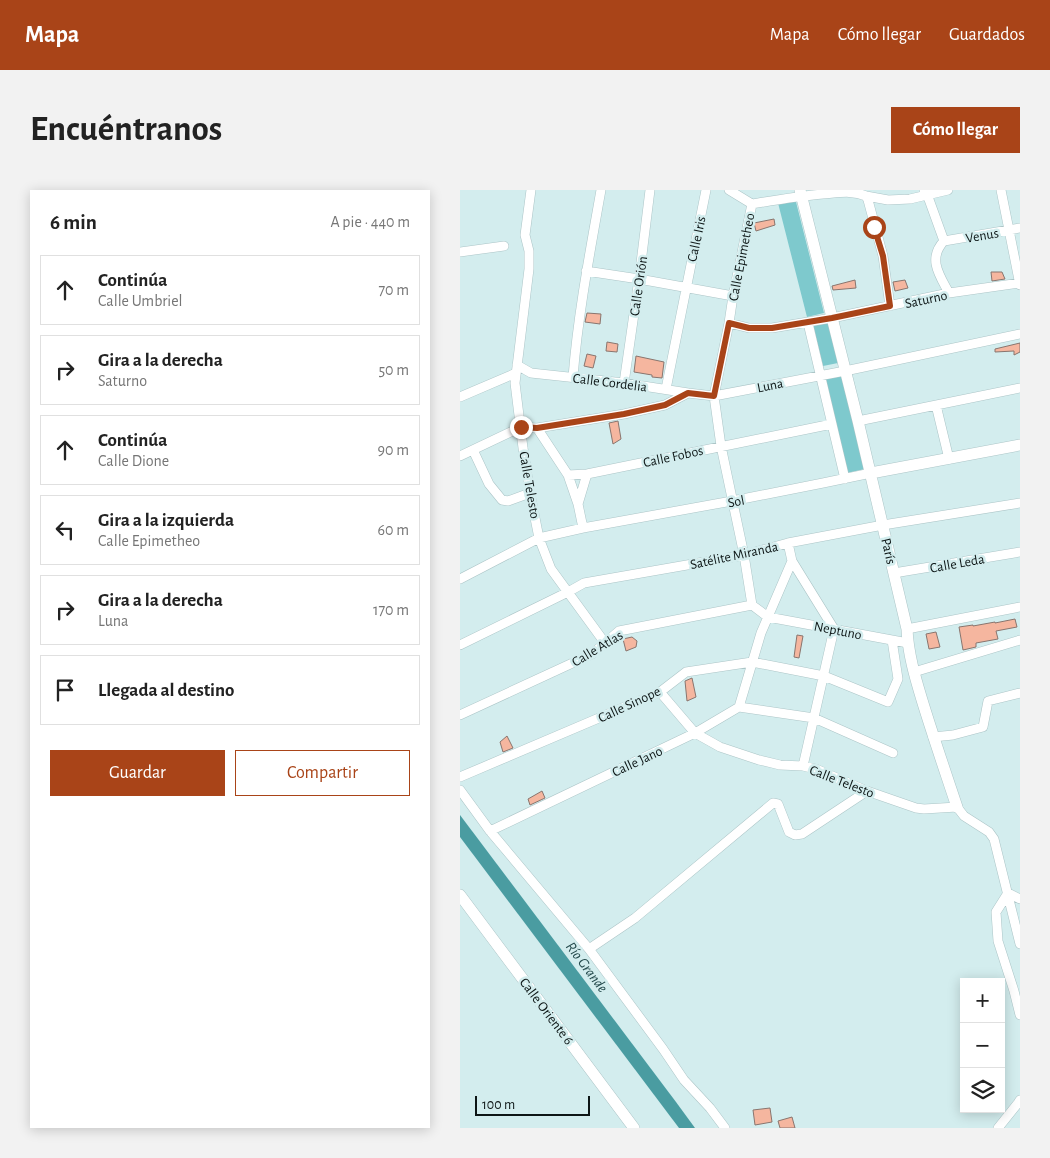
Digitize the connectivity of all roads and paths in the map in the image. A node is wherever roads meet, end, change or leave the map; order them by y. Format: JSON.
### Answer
{"nodes":[{"id":1,"x":531,"y":190,"type":"edge"},
{"id":2,"x":601,"y":190,"type":"edge"},
{"id":3,"x":650,"y":190,"type":"edge"},
{"id":4,"x":706,"y":190,"type":"edge"},
{"id":5,"x":729,"y":190,"type":"edge"},
{"id":6,"x":948,"y":190,"type":"edge"},
{"id":7,"x":1001,"y":190,"type":"edge"},
{"id":8,"x":926,"y":192,"type":"edge"},
{"id":9,"x":800,"y":193,"type":"edge"},
{"id":10,"x":866,"y":196,"type":"junction"},
{"id":11,"x":752,"y":204,"type":"junction"},
{"id":12,"x":1020,"y":228,"type":"edge"},
{"id":13,"x":1009,"y":230,"type":"junction"},
{"id":14,"x":944,"y":242,"type":"junction"},
{"id":15,"x":504,"y":246,"type":"dead end"},
{"id":16,"x":460,"y":252,"type":"edge"},
{"id":17,"x":586,"y":271,"type":"junction"},
{"id":18,"x":639,"y":279,"type":"junction"},
{"id":19,"x":1020,"y":284,"type":"edge"},
{"id":20,"x":686,"y":288,"type":"junction"},
{"id":21,"x":949,"y":293,"type":"junction"},
{"id":22,"x":733,"y":296,"type":"junction"},
{"id":23,"x":890,"y":306,"type":"junction"},
{"id":24,"x":832,"y":318,"type":"junction"},
{"id":25,"x":729,"y":323,"type":"junction"},
{"id":26,"x":808,"y":323,"type":"junction"},
{"id":27,"x":1020,"y":334,"type":"edge"},
{"id":28,"x":517,"y":369,"type":"junction"},
{"id":29,"x":845,"y":371,"type":"junction"},
{"id":30,"x":532,"y":373,"type":"junction"},
{"id":31,"x":820,"y":375,"type":"junction"},
{"id":32,"x":573,"y":377,"type":"junction"},
{"id":33,"x":516,"y":383,"type":"junction"},
{"id":34,"x":624,"y":383,"type":"junction"},
{"id":35,"x":1020,"y":388,"type":"edge"},
{"id":36,"x":666,"y":389,"type":"junction"},
{"id":37,"x":688,"y":393,"type":"junction"},
{"id":38,"x":714,"y":396,"type":"junction"},
{"id":39,"x":460,"y":397,"type":"edge"},
{"id":40,"x":936,"y":405,"type":"junction"},
{"id":41,"x":858,"y":421,"type":"junction"},
{"id":42,"x":832,"y":424,"type":"junction"},
{"id":43,"x":521,"y":427,"type":"junction"},
{"id":44,"x":537,"y":428,"type":"junction"},
{"id":45,"x":1020,"y":445,"type":"edge"},
{"id":46,"x":721,"y":446,"type":"junction"},
{"id":47,"x":473,"y":450,"type":"junction"},
{"id":48,"x":460,"y":456,"type":"edge"},
{"id":49,"x":949,"y":459,"type":"junction"},
{"id":50,"x":870,"y":473,"type":"junction"},
{"id":51,"x":568,"y":474,"type":"junction"},
{"id":52,"x":587,"y":474,"type":"junction"},
{"id":53,"x":845,"y":479,"type":"junction"},
{"id":54,"x":530,"y":493,"type":"junction"},
{"id":55,"x":732,"y":502,"type":"junction"},
{"id":56,"x":1020,"y":503,"type":"edge"},
{"id":57,"x":578,"y":504,"type":"junction"},
{"id":58,"x":883,"y":525,"type":"junction"},
{"id":59,"x":583,"y":528,"type":"junction"},
{"id":60,"x":539,"y":538,"type":"junction"},
{"id":61,"x":788,"y":543,"type":"junction"},
{"id":62,"x":1020,"y":552,"type":"edge"},
{"id":63,"x":744,"y":555,"type":"junction"},
{"id":64,"x":792,"y":562,"type":"junction"},
{"id":65,"x":894,"y":573,"type":"junction"},
{"id":66,"x":460,"y":579,"type":"edge"},
{"id":67,"x":568,"y":592,"type":"junction"},
{"id":68,"x":752,"y":606,"type":"junction"},
{"id":69,"x":1020,"y":607,"type":"edge"},
{"id":70,"x":768,"y":617,"type":"junction"},
{"id":71,"x":834,"y":629,"type":"junction"},
{"id":72,"x":907,"y":629,"type":"junction"},
{"id":73,"x":892,"y":640,"type":"junction"},
{"id":74,"x":1020,"y":640,"type":"edge"},
{"id":75,"x":605,"y":642,"type":"junction"},
{"id":76,"x":908,"y":643,"type":"junction"},
{"id":77,"x":460,"y":645,"type":"edge"},
{"id":78,"x":752,"y":662,"type":"junction"},
{"id":79,"x":914,"y":672,"type":"junction"},
{"id":80,"x":824,"y":676,"type":"junction"},
{"id":81,"x":660,"y":692,"type":"junction"},
{"id":82,"x":1020,"y":693,"type":"edge"},
{"id":83,"x":739,"y":707,"type":"junction"},
{"id":84,"x":460,"y":715,"type":"edge"},
{"id":85,"x":814,"y":718,"type":"junction"},
{"id":86,"x":695,"y":733,"type":"junction"},
{"id":87,"x":933,"y":737,"type":"junction"},
{"id":88,"x":893,"y":753,"type":"dead end"},
{"id":89,"x":803,"y":766,"type":"junction"},
{"id":90,"x":460,"y":777,"type":"edge"},
{"id":91,"x":460,"y":790,"type":"edge"},
{"id":92,"x":867,"y":791,"type":"junction"},
{"id":93,"x":957,"y":807,"type":"junction"},
{"id":94,"x":490,"y":831,"type":"junction"},
{"id":95,"x":1008,"y":893,"type":"junction"},
{"id":96,"x":460,"y":895,"type":"edge"},
{"id":97,"x":1020,"y":899,"type":"edge"},
{"id":98,"x":1020,"y":944,"type":"edge"},
{"id":99,"x":589,"y":949,"type":"junction"},
{"id":100,"x":1020,"y":1015,"type":"edge"},
{"id":101,"x":1020,"y":1100,"type":"edge"},
{"id":102,"x":634,"y":1128,"type":"edge"},
{"id":103,"x":724,"y":1128,"type":"edge"},
{"id":104,"x":998,"y":1128,"type":"edge"}],
"edges":[{"from":1,"to":28,"type":"street","name":"Calle Telesto"},
{"from":2,"to":17,"type":"street"},
{"from":3,"to":18,"type":"street","name":"Calle Orión"},
{"from":4,"to":20,"type":"street","name":"Calle Iris"},
{"from":5,"to":11,"type":"street"},
{"from":6,"to":8,"type":"street"},
{"from":7,"to":13,"type":"street"},
{"from":8,"to":10,"type":"street"},
{"from":8,"to":14,"type":"street"},
{"from":9,"to":10,"type":"street"},
{"from":9,"to":11,"type":"street"},
{"from":9,"to":24,"type":"street","name":"París"},
{"from":10,"to":23,"type":"street"},
{"from":11,"to":22,"type":"street","name":"Calle Epimetheo"},
{"from":12,"to":13,"type":"street","name":"Venus"},
{"from":13,"to":14,"type":"street","name":"Venus"},
{"from":13,"to":19,"type":"street"},
{"from":14,"to":21,"type":"street"},
{"from":15,"to":16,"type":"street"},
{"from":17,"to":18,"type":"street"},
{"from":17,"to":32,"type":"street"},
{"from":18,"to":20,"type":"street"},
{"from":18,"to":34,"type":"street","name":"Calle Orión"},
{"from":19,"to":21,"type":"street","name":"Saturno"},
{"from":20,"to":22,"type":"street"},
{"from":20,"to":36,"type":"street","name":"Calle Iris"},
{"from":21,"to":23,"type":"street","name":"Saturno"},
{"from":22,"to":25,"type":"street","name":"Calle Epimetheo"},
{"from":23,"to":24,"type":"street","name":"Saturno"},
{"from":24,"to":26,"type":"street","name":"Saturno"},
{"from":24,"to":29,"type":"street","name":"París"},
{"from":25,"to":26,"type":"street","name":"Saturno"},
{"from":25,"to":38,"type":"street","name":"Calle Epimetheo"},
{"from":26,"to":31,"type":"street"},
{"from":27,"to":29,"type":"street","name":"Luna"},
{"from":28,"to":30,"type":"street","name":"Calle Cordelia"},
{"from":28,"to":33,"type":"street","name":"Calle Telesto"},
{"from":28,"to":39,"type":"street"},
{"from":29,"to":31,"type":"street","name":"Luna"},
{"from":29,"to":41,"type":"street","name":"París"},
{"from":30,"to":32,"type":"street","name":"Calle Cordelia"},
{"from":30,"to":33,"type":"street"},
{"from":31,"to":38,"type":"street","name":"Luna"},
{"from":31,"to":42,"type":"street"},
{"from":32,"to":34,"type":"street","name":"Calle Cordelia"},
{"from":33,"to":43,"type":"street","name":"Calle Telesto"},
{"from":34,"to":36,"type":"street","name":"Calle Cordelia"},
{"from":35,"to":40,"type":"street"},
{"from":36,"to":37,"type":"street","name":"Calle Cordelia"},
{"from":37,"to":38,"type":"street","name":"Luna"},
{"from":37,"to":44,"type":"street"},
{"from":38,"to":46,"type":"street","name":"Calle Epimetheo"},
{"from":40,"to":41,"type":"street"},
{"from":40,"to":49,"type":"street"},
{"from":41,"to":50,"type":"street","name":"París"},
{"from":42,"to":46,"type":"street","name":"Calle Fobos"},
{"from":42,"to":53,"type":"street"},
{"from":43,"to":44,"type":"street"},
{"from":43,"to":47,"type":"street"},
{"from":43,"to":54,"type":"street","name":"Calle Telesto"},
{"from":44,"to":51,"type":"street"},
{"from":45,"to":49,"type":"street","name":"Sol"},
{"from":46,"to":52,"type":"street","name":"Calle Fobos"},
{"from":46,"to":55,"type":"street","name":"Calle Epimetheo"},
{"from":47,"to":48,"type":"street"},
{"from":47,"to":54,"type":"street"},
{"from":49,"to":50,"type":"street","name":"Sol"},
{"from":50,"to":53,"type":"street","name":"Sol"},
{"from":50,"to":58,"type":"street","name":"París"},
{"from":51,"to":52,"type":"street","name":"Calle Fobos"},
{"from":51,"to":57,"type":"street"},
{"from":52,"to":57,"type":"street"},
{"from":53,"to":55,"type":"street","name":"Sol"},
{"from":54,"to":60,"type":"street","name":"Calle Telesto"},
{"from":55,"to":59,"type":"street","name":"Sol"},
{"from":55,"to":63,"type":"street","name":"Calle Epimetheo"},
{"from":56,"to":58,"type":"street","name":"Satélite Miranda"},
{"from":57,"to":59,"type":"street"},
{"from":58,"to":61,"type":"street","name":"Satélite Miranda"},
{"from":58,"to":65,"type":"street","name":"París"},
{"from":59,"to":60,"type":"street","name":"Sol"},
{"from":60,"to":66,"type":"street","name":"Sol"},
{"from":60,"to":67,"type":"street","name":"Calle Telesto"},
{"from":61,"to":63,"type":"street","name":"Satélite Miranda"},
{"from":61,"to":64,"type":"street"},
{"from":62,"to":65,"type":"street","name":"Calle Leda"},
{"from":63,"to":67,"type":"street","name":"Satélite Miranda"},
{"from":63,"to":68,"type":"street","name":"Calle Epimetheo"},
{"from":64,"to":70,"type":"street"},
{"from":64,"to":71,"type":"street"},
{"from":65,"to":72,"type":"street","name":"París"},
{"from":67,"to":75,"type":"street","name":"Calle Telesto"},
{"from":67,"to":77,"type":"street","name":"Satélite Miranda"},
{"from":68,"to":70,"type":"street"},
{"from":68,"to":75,"type":"street","name":"Calle Atlas"},
{"from":69,"to":72,"type":"street"},
{"from":70,"to":71,"type":"street","name":"Neptuno"},
{"from":70,"to":78,"type":"street"},
{"from":71,"to":73,"type":"street","name":"Neptuno"},
{"from":71,"to":80,"type":"street"},
{"from":72,"to":76,"type":"street","name":"París"},
{"from":73,"to":76,"type":"street","name":"Neptuno"},
{"from":73,"to":80,"type":"street","name":"Calle Sinope"},
{"from":74,"to":79,"type":"street"},
{"from":75,"to":84,"type":"street","name":"Calle Atlas"},
{"from":76,"to":79,"type":"street","name":"París"},
{"from":78,"to":80,"type":"street","name":"Calle Sinope"},
{"from":78,"to":81,"type":"street","name":"Calle Sinope"},
{"from":78,"to":83,"type":"street"},
{"from":79,"to":87,"type":"street","name":"París"},
{"from":80,"to":85,"type":"street"},
{"from":81,"to":86,"type":"street","name":"Calle Telesto"},
{"from":81,"to":90,"type":"street","name":"Calle Sinope"},
{"from":82,"to":87,"type":"street"},
{"from":83,"to":85,"type":"street"},
{"from":83,"to":86,"type":"street","name":"Calle Jano"},
{"from":85,"to":88,"type":"street"},
{"from":85,"to":89,"type":"street"},
{"from":86,"to":89,"type":"street","name":"Calle Telesto"},
{"from":86,"to":94,"type":"street","name":"Calle Jano"},
{"from":87,"to":93,"type":"street","name":"París"},
{"from":89,"to":92,"type":"street","name":"Calle Telesto"},
{"from":91,"to":94,"type":"street"},
{"from":92,"to":93,"type":"street","name":"Calle Telesto"},
{"from":92,"to":99,"type":"street"},
{"from":93,"to":95,"type":"street","name":"París"},
{"from":94,"to":99,"type":"street"},
{"from":95,"to":97,"type":"street"},
{"from":95,"to":98,"type":"street","name":"París"},
{"from":95,"to":100,"type":"street"},
{"from":96,"to":102,"type":"street","name":"Calle Oriente 6"},
{"from":99,"to":103,"type":"street"},
{"from":101,"to":104,"type":"street"}]}
